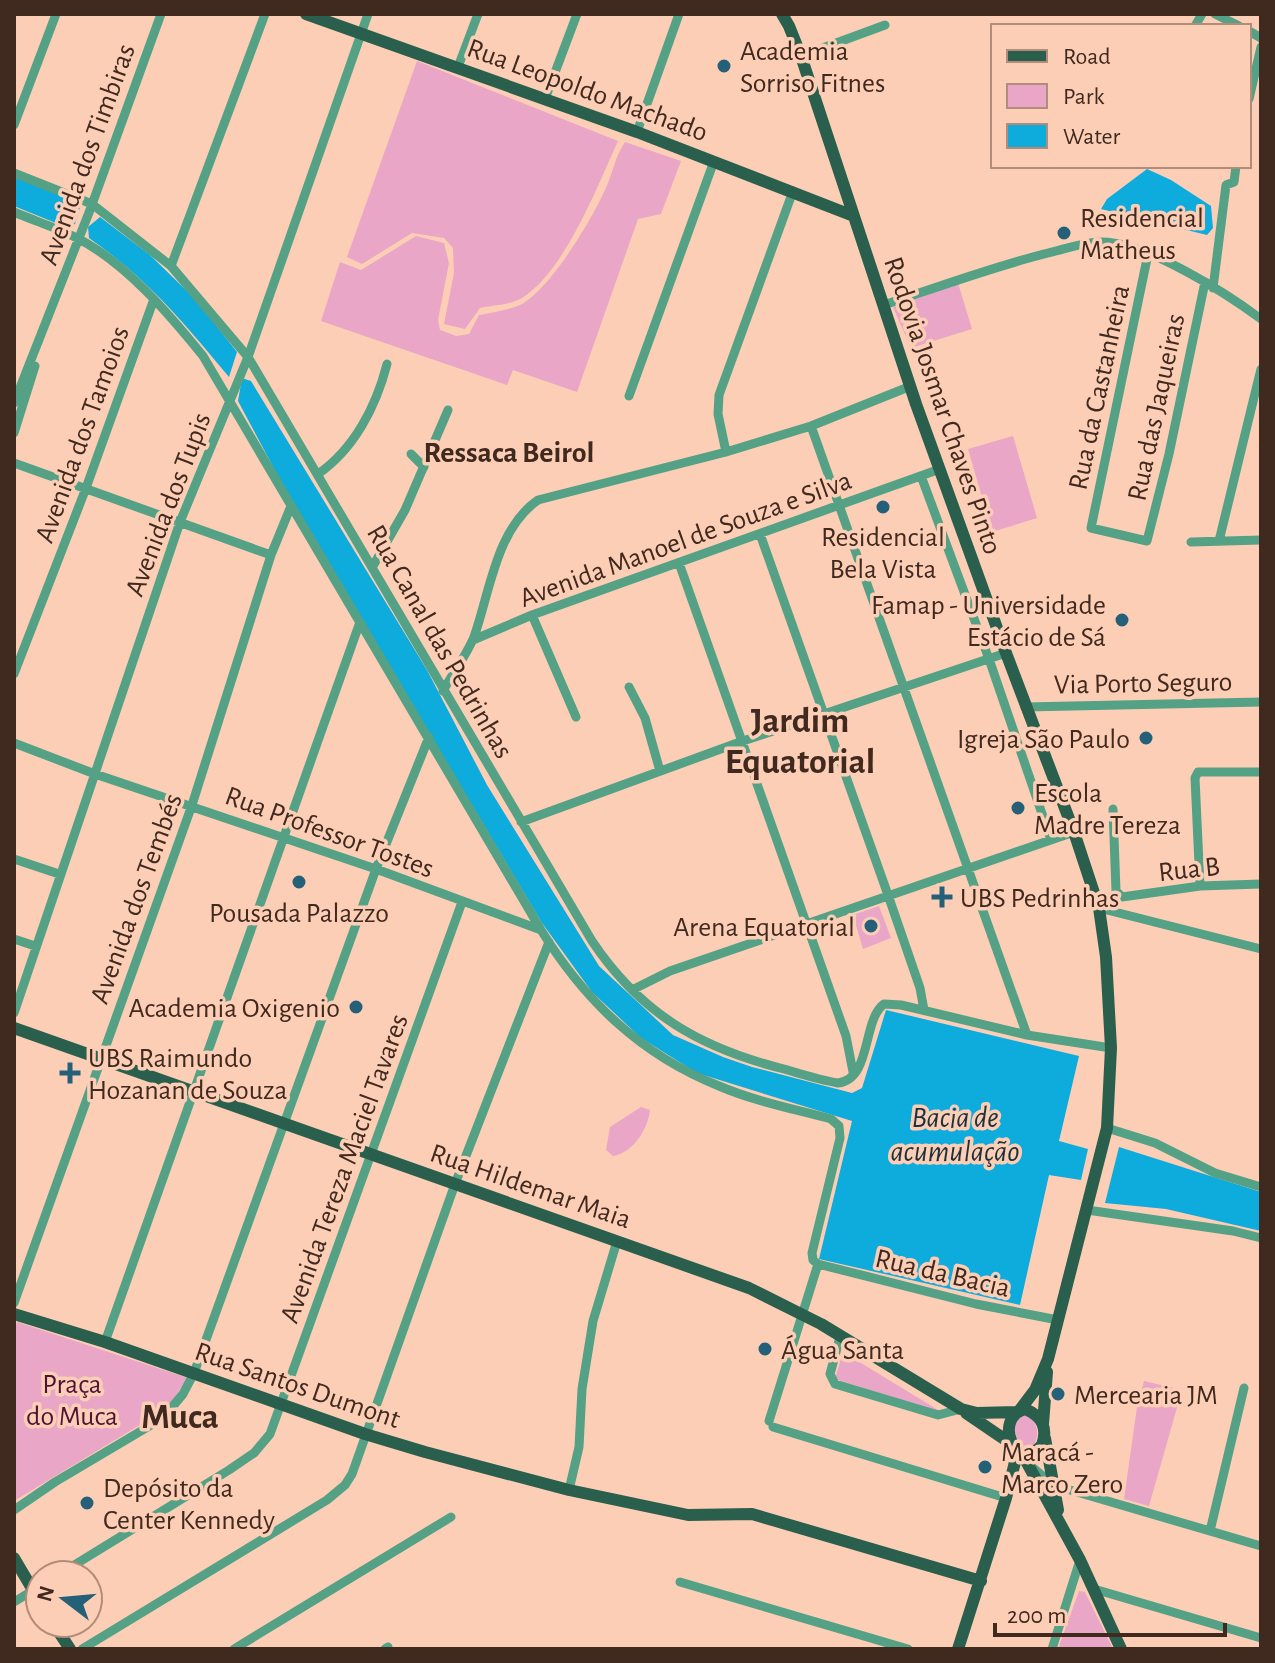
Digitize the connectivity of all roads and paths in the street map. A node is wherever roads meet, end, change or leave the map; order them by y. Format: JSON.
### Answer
{"nodes":[{"id":1,"x":56,"y":14,"type":"edge"},
{"id":2,"x":161,"y":14,"type":"edge"},
{"id":3,"x":265,"y":14,"type":"edge"},
{"id":4,"x":306,"y":14,"type":"edge"},
{"id":5,"x":368,"y":14,"type":"edge"},
{"id":6,"x":478,"y":14,"type":"edge"},
{"id":7,"x":577,"y":14,"type":"edge"},
{"id":8,"x":679,"y":14,"type":"edge"},
{"id":9,"x":782,"y":14,"type":"edge"},
{"id":10,"x":1215,"y":14,"type":"edge"},
{"id":11,"x":789,"y":20,"type":"edge"},
{"id":12,"x":1235,"y":24,"type":"edge"},
{"id":13,"x":885,"y":25,"type":"dead end"},
{"id":14,"x":361,"y":34,"type":"junction"},
{"id":15,"x":1261,"y":47,"type":"edge"},
{"id":16,"x":801,"y":56,"type":"junction"},
{"id":17,"x":458,"y":67,"type":"junction"},
{"id":18,"x":1251,"y":90,"type":"edge"},
{"id":19,"x":545,"y":99,"type":"junction"},
{"id":20,"x":14,"y":125,"type":"edge"},
{"id":21,"x":637,"y":132,"type":"junction"},
{"id":22,"x":714,"y":161,"type":"junction"},
{"id":23,"x":1236,"y":168,"type":"edge"},
{"id":24,"x":14,"y":173,"type":"edge"},
{"id":25,"x":793,"y":191,"type":"junction"},
{"id":26,"x":91,"y":207,"type":"junction"},
{"id":27,"x":14,"y":212,"type":"edge"},
{"id":28,"x":851,"y":215,"type":"junction"},
{"id":29,"x":80,"y":236,"type":"junction"},
{"id":30,"x":1148,"y":254,"type":"junction"},
{"id":31,"x":171,"y":266,"type":"junction"},
{"id":32,"x":1209,"y":285,"type":"junction"},
{"id":33,"x":154,"y":299,"type":"junction"},
{"id":34,"x":884,"y":305,"type":"junction"},
{"id":35,"x":52,"y":309,"type":"junction"},
{"id":36,"x":1261,"y":319,"type":"edge"},
{"id":37,"x":247,"y":360,"type":"junction"},
{"id":38,"x":387,"y":364,"type":"dead end"},
{"id":39,"x":1261,"y":369,"type":"edge"},
{"id":40,"x":1260,"y":381,"type":"edge"},
{"id":41,"x":911,"y":386,"type":"junction"},
{"id":42,"x":629,"y":396,"type":"dead end"},
{"id":43,"x":231,"y":399,"type":"junction"},
{"id":44,"x":14,"y":403,"type":"edge"},
{"id":45,"x":448,"y":410,"type":"dead end"},
{"id":46,"x":811,"y":426,"type":"junction"},
{"id":47,"x":14,"y":433,"type":"edge"},
{"id":48,"x":726,"y":452,"type":"junction"},
{"id":49,"x":411,"y":454,"type":"dead end"},
{"id":50,"x":14,"y":463,"type":"edge"},
{"id":51,"x":424,"y":467,"type":"junction"},
{"id":52,"x":940,"y":469,"type":"junction"},
{"id":53,"x":318,"y":474,"type":"junction"},
{"id":54,"x":918,"y":478,"type":"junction"},
{"id":55,"x":86,"y":488,"type":"junction"},
{"id":56,"x":291,"y":506,"type":"junction"},
{"id":57,"x":837,"y":506,"type":"junction"},
{"id":58,"x":180,"y":522,"type":"junction"},
{"id":59,"x":760,"y":534,"type":"junction"},
{"id":60,"x":1261,"y":540,"type":"edge"},
{"id":61,"x":1147,"y":541,"type":"joint"},
{"id":62,"x":1219,"y":541,"type":"junction"},
{"id":63,"x":1191,"y":542,"type":"dead end"},
{"id":64,"x":271,"y":555,"type":"junction"},
{"id":65,"x":679,"y":563,"type":"junction"},
{"id":66,"x":373,"y":566,"type":"junction"},
{"id":67,"x":532,"y":615,"type":"junction"},
{"id":68,"x":360,"y":622,"type":"junction"},
{"id":69,"x":473,"y":640,"type":"junction"},
{"id":70,"x":1006,"y":653,"type":"junction"},
{"id":71,"x":989,"y":659,"type":"junction"},
{"id":72,"x":14,"y":674,"type":"edge"},
{"id":73,"x":629,"y":687,"type":"dead end"},
{"id":74,"x":906,"y":687,"type":"junction"},
{"id":75,"x":443,"y":691,"type":"junction"},
{"id":76,"x":1261,"y":702,"type":"edge"},
{"id":77,"x":1025,"y":707,"type":"junction"},
{"id":78,"x":825,"y":715,"type":"junction"},
{"id":79,"x":576,"y":717,"type":"dead end"},
{"id":80,"x":429,"y":737,"type":"junction"},
{"id":81,"x":740,"y":742,"type":"junction"},
{"id":82,"x":14,"y":743,"type":"edge"},
{"id":83,"x":660,"y":771,"type":"junction"},
{"id":84,"x":1261,"y":772,"type":"edge"},
{"id":85,"x":95,"y":774,"type":"junction"},
{"id":86,"x":192,"y":805,"type":"junction"},
{"id":87,"x":1113,"y":809,"type":"dead end"},
{"id":88,"x":521,"y":822,"type":"junction"},
{"id":89,"x":1074,"y":832,"type":"junction"},
{"id":90,"x":283,"y":838,"type":"junction"},
{"id":91,"x":1051,"y":840,"type":"junction"},
{"id":92,"x":14,"y":859,"type":"edge"},
{"id":93,"x":969,"y":866,"type":"junction"},
{"id":94,"x":376,"y":869,"type":"junction"},
{"id":95,"x":59,"y":874,"type":"junction"},
{"id":96,"x":1261,"y":884,"type":"edge"},
{"id":97,"x":1200,"y":886,"type":"junction"},
{"id":98,"x":888,"y":895,"type":"junction"},
{"id":99,"x":462,"y":902,"type":"junction"},
{"id":100,"x":1099,"y":908,"type":"junction"},
{"id":101,"x":807,"y":925,"type":"junction"},
{"id":102,"x":541,"y":930,"type":"junction"},
{"id":103,"x":14,"y":939,"type":"edge"},
{"id":104,"x":549,"y":942,"type":"junction"},
{"id":105,"x":35,"y":946,"type":"junction"},
{"id":106,"x":1261,"y":949,"type":"edge"},
{"id":107,"x":632,"y":990,"type":"junction"},
{"id":108,"x":924,"y":1010,"type":"junction"},
{"id":109,"x":14,"y":1013,"type":"edge"},
{"id":110,"x":14,"y":1028,"type":"edge"},
{"id":111,"x":1027,"y":1035,"type":"junction"},
{"id":112,"x":1111,"y":1048,"type":"junction"},
{"id":113,"x":101,"y":1060,"type":"junction"},
{"id":114,"x":854,"y":1075,"type":"junction"},
{"id":115,"x":195,"y":1091,"type":"junction"},
{"id":116,"x":284,"y":1124,"type":"junction"},
{"id":117,"x":1107,"y":1128,"type":"junction"},
{"id":118,"x":372,"y":1153,"type":"junction"},
{"id":119,"x":455,"y":1184,"type":"junction"},
{"id":120,"x":1261,"y":1187,"type":"edge"},
{"id":121,"x":1087,"y":1210,"type":"junction"},
{"id":122,"x":1261,"y":1238,"type":"edge"},
{"id":123,"x":617,"y":1241,"type":"junction"},
{"id":124,"x":818,"y":1264,"type":"junction"},
{"id":125,"x":14,"y":1303,"type":"edge"},
{"id":126,"x":14,"y":1314,"type":"edge"},
{"id":127,"x":802,"y":1314,"type":"junction"},
{"id":128,"x":1058,"y":1320,"type":"junction"},
{"id":129,"x":840,"y":1337,"type":"junction"},
{"id":130,"x":105,"y":1342,"type":"junction"},
{"id":131,"x":1048,"y":1359,"type":"junction"},
{"id":132,"x":194,"y":1373,"type":"junction"},
{"id":133,"x":1244,"y":1388,"type":"dead end"},
{"id":134,"x":282,"y":1404,"type":"junction"},
{"id":135,"x":961,"y":1409,"type":"junction"},
{"id":136,"x":1018,"y":1412,"type":"junction"},
{"id":137,"x":1044,"y":1430,"type":"junction"},
{"id":138,"x":365,"y":1434,"type":"junction"},
{"id":139,"x":1019,"y":1452,"type":"junction"},
{"id":140,"x":1053,"y":1485,"type":"junction"},
{"id":141,"x":569,"y":1490,"type":"junction"},
{"id":142,"x":1006,"y":1498,"type":"junction"},
{"id":143,"x":14,"y":1510,"type":"edge"},
{"id":144,"x":451,"y":1517,"type":"dead end"},
{"id":145,"x":1060,"y":1521,"type":"junction"},
{"id":146,"x":1210,"y":1531,"type":"junction"},
{"id":147,"x":1261,"y":1546,"type":"edge"},
{"id":148,"x":84,"y":1559,"type":"edge"},
{"id":149,"x":1080,"y":1560,"type":"junction"},
{"id":150,"x":981,"y":1581,"type":"junction"},
{"id":151,"x":680,"y":1582,"type":"dead end"},
{"id":152,"x":1094,"y":1589,"type":"junction"},
{"id":153,"x":1261,"y":1638,"type":"edge"},
{"id":154,"x":82,"y":1649,"type":"edge"},
{"id":155,"x":234,"y":1649,"type":"edge"},
{"id":156,"x":908,"y":1649,"type":"edge"},
{"id":157,"x":958,"y":1649,"type":"edge"},
{"id":158,"x":1052,"y":1649,"type":"edge"},
{"id":159,"x":1121,"y":1649,"type":"edge"}],
"edges":[{"from":1,"to":20,"type":"street"},
{"from":2,"to":26,"type":"street","name":"Avenida dos Timbiras"},
{"from":3,"to":31,"type":"street"},
{"from":4,"to":14,"type":"main road","name":"Rua Leopoldo Machado"},
{"from":5,"to":14,"type":"street","name":"Avenida dos Tupis"},
{"from":6,"to":17,"type":"street"},
{"from":7,"to":19,"type":"street"},
{"from":8,"to":21,"type":"street"},
{"from":9,"to":11,"type":"main road","name":"Rodovia Josmar Chaves Pinto"},
{"from":10,"to":12,"type":"street"},
{"from":11,"to":16,"type":"main road","name":"Rodovia Josmar Chaves Pinto"},
{"from":13,"to":16,"type":"street"},
{"from":14,"to":17,"type":"main road","name":"Rua Leopoldo Machado"},
{"from":14,"to":37,"type":"street","name":"Avenida dos Tupis"},
{"from":15,"to":18,"type":"street"},
{"from":16,"to":28,"type":"main road","name":"Rodovia Josmar Chaves Pinto"},
{"from":17,"to":19,"type":"main road","name":"Rua Leopoldo Machado"},
{"from":19,"to":21,"type":"main road","name":"Rua Leopoldo Machado"},
{"from":21,"to":22,"type":"main road","name":"Rua Leopoldo Machado"},
{"from":22,"to":25,"type":"main road","name":"Rua Leopoldo Machado"},
{"from":22,"to":42,"type":"street"},
{"from":23,"to":32,"type":"street","name":"Rua das Jaqueiras"},
{"from":24,"to":26,"type":"street","name":"Rua Canal das Pedrinhas"},
{"from":25,"to":28,"type":"main road","name":"Rua Leopoldo Machado"},
{"from":25,"to":48,"type":"street"},
{"from":26,"to":29,"type":"street","name":"Avenida dos Timbiras"},
{"from":26,"to":31,"type":"street","name":"Rua Canal das Pedrinhas"},
{"from":27,"to":29,"type":"street","name":"Rua Canal das Pedrinhas"},
{"from":28,"to":34,"type":"main road","name":"Rodovia Josmar Chaves Pinto"},
{"from":29,"to":33,"type":"street","name":"Rua Canal das Pedrinhas"},
{"from":29,"to":35,"type":"street","name":"Avenida dos Timbiras"},
{"from":30,"to":32,"type":"street"},
{"from":30,"to":34,"type":"street"},
{"from":30,"to":61,"type":"street","name":"Rua da Castanheira"},
{"from":31,"to":37,"type":"street","name":"Rua Canal das Pedrinhas"},
{"from":32,"to":36,"type":"street"},
{"from":32,"to":61,"type":"street","name":"Rua das Jaqueiras"},
{"from":33,"to":43,"type":"street","name":"Rua Canal das Pedrinhas"},
{"from":33,"to":55,"type":"street","name":"Avenida dos Tamoios"},
{"from":34,"to":41,"type":"main road","name":"Rodovia Josmar Chaves Pinto"},
{"from":35,"to":44,"type":"street","name":"Avenida dos Timbiras"},
{"from":35,"to":47,"type":"street","name":"Avenida dos Timbiras"},
{"from":37,"to":43,"type":"street","name":"Avenida dos Tupis"},
{"from":37,"to":53,"type":"street","name":"Rua Canal das Pedrinhas"},
{"from":38,"to":53,"type":"street"},
{"from":39,"to":40,"type":"street"},
{"from":40,"to":62,"type":"street"},
{"from":41,"to":46,"type":"street"},
{"from":41,"to":52,"type":"main road","name":"Rodovia Josmar Chaves Pinto"},
{"from":43,"to":56,"type":"street","name":"Rua Canal das Pedrinhas"},
{"from":43,"to":58,"type":"street","name":"Avenida dos Tupis"},
{"from":45,"to":51,"type":"street"},
{"from":46,"to":48,"type":"street"},
{"from":46,"to":57,"type":"street"},
{"from":48,"to":69,"type":"street"},
{"from":49,"to":51,"type":"street"},
{"from":50,"to":55,"type":"street"},
{"from":51,"to":66,"type":"street"},
{"from":52,"to":54,"type":"street","name":"Avenida Manoel de Souza e Silva"},
{"from":52,"to":70,"type":"main road","name":"Rodovia Josmar Chaves Pinto"},
{"from":53,"to":66,"type":"street","name":"Rua Canal das Pedrinhas"},
{"from":54,"to":57,"type":"street","name":"Avenida Manoel de Souza e Silva"},
{"from":54,"to":71,"type":"street"},
{"from":55,"to":58,"type":"street"},
{"from":55,"to":72,"type":"street","name":"Avenida dos Tamoios"},
{"from":56,"to":64,"type":"street","name":"Avenida dos Tembés"},
{"from":56,"to":68,"type":"street","name":"Rua Canal das Pedrinhas"},
{"from":57,"to":59,"type":"street","name":"Avenida Manoel de Souza e Silva"},
{"from":57,"to":74,"type":"street"},
{"from":58,"to":64,"type":"street"},
{"from":58,"to":85,"type":"street","name":"Avenida dos Tupis"},
{"from":59,"to":65,"type":"street","name":"Avenida Manoel de Souza e Silva"},
{"from":59,"to":78,"type":"street"},
{"from":60,"to":62,"type":"street"},
{"from":62,"to":63,"type":"street"},
{"from":64,"to":86,"type":"street","name":"Avenida dos Tembés"},
{"from":65,"to":67,"type":"street","name":"Avenida Manoel de Souza e Silva"},
{"from":65,"to":81,"type":"street"},
{"from":66,"to":75,"type":"street","name":"Rua Canal das Pedrinhas"},
{"from":67,"to":69,"type":"street","name":"Avenida Manoel de Souza e Silva"},
{"from":67,"to":79,"type":"street"},
{"from":68,"to":80,"type":"street","name":"Rua Canal das Pedrinhas"},
{"from":68,"to":90,"type":"street"},
{"from":69,"to":75,"type":"street"},
{"from":70,"to":71,"type":"street"},
{"from":70,"to":77,"type":"main road","name":"Rodovia Josmar Chaves Pinto"},
{"from":71,"to":74,"type":"street"},
{"from":71,"to":91,"type":"street"},
{"from":73,"to":83,"type":"street"},
{"from":74,"to":78,"type":"street"},
{"from":74,"to":93,"type":"street"},
{"from":75,"to":88,"type":"street","name":"Rua Canal das Pedrinhas"},
{"from":76,"to":77,"type":"street","name":"Via Porto Seguro"},
{"from":77,"to":89,"type":"main road","name":"Rodovia Josmar Chaves Pinto"},
{"from":78,"to":81,"type":"street"},
{"from":78,"to":98,"type":"street"},
{"from":80,"to":94,"type":"street"},
{"from":80,"to":102,"type":"street","name":"Rua Canal das Pedrinhas"},
{"from":81,"to":83,"type":"street"},
{"from":81,"to":101,"type":"street"},
{"from":82,"to":85,"type":"street","name":"Rua Professor Tostes"},
{"from":83,"to":88,"type":"street"},
{"from":84,"to":97,"type":"street"},
{"from":85,"to":86,"type":"street","name":"Rua Professor Tostes"},
{"from":85,"to":95,"type":"street","name":"Avenida dos Tupis"},
{"from":86,"to":90,"type":"street","name":"Rua Professor Tostes"},
{"from":86,"to":113,"type":"street","name":"Avenida dos Tembés"},
{"from":87,"to":97,"type":"street","name":"Rua B"},
{"from":88,"to":107,"type":"street","name":"Rua Canal das Pedrinhas"},
{"from":89,"to":91,"type":"street"},
{"from":89,"to":100,"type":"main road","name":"Rodovia Josmar Chaves Pinto"},
{"from":90,"to":94,"type":"street","name":"Rua Professor Tostes"},
{"from":90,"to":115,"type":"street"},
{"from":91,"to":93,"type":"street"},
{"from":92,"to":95,"type":"street"},
{"from":93,"to":98,"type":"street"},
{"from":93,"to":111,"type":"street"},
{"from":94,"to":99,"type":"street","name":"Rua Professor Tostes"},
{"from":94,"to":116,"type":"street"},
{"from":95,"to":105,"type":"street","name":"Avenida dos Tupis"},
{"from":96,"to":97,"type":"street","name":"Rua B"},
{"from":98,"to":101,"type":"street"},
{"from":98,"to":108,"type":"street"},
{"from":99,"to":102,"type":"street","name":"Rua Professor Tostes"},
{"from":99,"to":118,"type":"street","name":"Avenida Tereza Maciel Tavares"},
{"from":100,"to":106,"type":"street"},
{"from":100,"to":112,"type":"main road","name":"Rodovia Josmar Chaves Pinto"},
{"from":101,"to":107,"type":"street"},
{"from":101,"to":114,"type":"street"},
{"from":102,"to":104,"type":"street","name":"Rua Canal das Pedrinhas"},
{"from":103,"to":105,"type":"street"},
{"from":104,"to":119,"type":"street"},
{"from":104,"to":124,"type":"street","name":"Rua Canal das Pedrinhas"},
{"from":105,"to":109,"type":"street","name":"Avenida dos Tupis"},
{"from":107,"to":114,"type":"street","name":"Rua Canal das Pedrinhas"},
{"from":108,"to":111,"type":"street"},
{"from":108,"to":114,"type":"street"},
{"from":110,"to":113,"type":"main road","name":"Rua Hildemar Maia"},
{"from":111,"to":112,"type":"street"},
{"from":112,"to":117,"type":"main road","name":"Rodovia Josmar Chaves Pinto"},
{"from":113,"to":115,"type":"main road","name":"Rua Hildemar Maia"},
{"from":113,"to":125,"type":"street","name":"Avenida dos Tembés"},
{"from":115,"to":116,"type":"main road","name":"Rua Hildemar Maia"},
{"from":115,"to":130,"type":"street"},
{"from":116,"to":118,"type":"main road","name":"Rua Hildemar Maia"},
{"from":116,"to":132,"type":"street"},
{"from":117,"to":120,"type":"street"},
{"from":117,"to":121,"type":"main road","name":"Rodovia Josmar Chaves Pinto"},
{"from":118,"to":119,"type":"main road","name":"Rua Hildemar Maia"},
{"from":118,"to":134,"type":"street","name":"Avenida Tereza Maciel Tavares"},
{"from":119,"to":123,"type":"main road","name":"Rua Hildemar Maia"},
{"from":119,"to":138,"type":"street"},
{"from":121,"to":122,"type":"street"},
{"from":121,"to":128,"type":"main road","name":"Rodovia Josmar Chaves Pinto"},
{"from":123,"to":127,"type":"main road","name":"Rua Hildemar Maia"},
{"from":123,"to":141,"type":"street"},
{"from":124,"to":127,"type":"street"},
{"from":124,"to":128,"type":"street","name":"Rua da Bacia"},
{"from":126,"to":130,"type":"main road","name":"Rua Santos Dumont"},
{"from":127,"to":129,"type":"main road","name":"Rua Hildemar Maia"},
{"from":127,"to":142,"type":"street"},
{"from":128,"to":131,"type":"main road","name":"Rodovia Josmar Chaves Pinto"},
{"from":129,"to":135,"type":"main road","name":"Rua Hildemar Maia"},
{"from":129,"to":135,"type":"street"},
{"from":130,"to":132,"type":"main road","name":"Rua Santos Dumont"},
{"from":131,"to":136,"type":"main road","name":"Rodovia Josmar Chaves Pinto"},
{"from":131,"to":137,"type":"main road","name":"Rodovia Josmar Chaves Pinto"},
{"from":132,"to":134,"type":"main road","name":"Rua Santos Dumont"},
{"from":132,"to":143,"type":"street"},
{"from":133,"to":146,"type":"street"},
{"from":134,"to":138,"type":"main road","name":"Rua Santos Dumont"},
{"from":134,"to":148,"type":"street","name":"Avenida Tereza Maciel Tavares"},
{"from":135,"to":136,"type":"main road","name":"Rua Hildemar Maia"},
{"from":135,"to":139,"type":"main road"},
{"from":136,"to":137,"type":"main road"},
{"from":136,"to":139,"type":"main road"},
{"from":137,"to":139,"type":"main road"},
{"from":137,"to":140,"type":"main road","name":"Rodovia Josmar Chaves Pinto"},
{"from":138,"to":141,"type":"main road","name":"Rua Santos Dumont"},
{"from":138,"to":154,"type":"street"},
{"from":139,"to":140,"type":"street"},
{"from":139,"to":142,"type":"main road"},
{"from":139,"to":145,"type":"main road","name":"Rodovia Josmar Chaves Pinto"},
{"from":140,"to":145,"type":"main road","name":"Rodovia Josmar Chaves Pinto"},
{"from":140,"to":146,"type":"street"},
{"from":141,"to":150,"type":"main road","name":"Rua Santos Dumont"},
{"from":142,"to":150,"type":"main road"},
{"from":144,"to":155,"type":"street"},
{"from":145,"to":149,"type":"main road","name":"Rodovia Josmar Chaves Pinto"},
{"from":146,"to":147,"type":"street"},
{"from":149,"to":152,"type":"main road","name":"Rodovia Josmar Chaves Pinto"},
{"from":149,"to":158,"type":"street"},
{"from":150,"to":157,"type":"main road"},
{"from":151,"to":156,"type":"street"},
{"from":152,"to":153,"type":"street"},
{"from":152,"to":159,"type":"main road","name":"Rodovia Josmar Chaves Pinto"}]}
